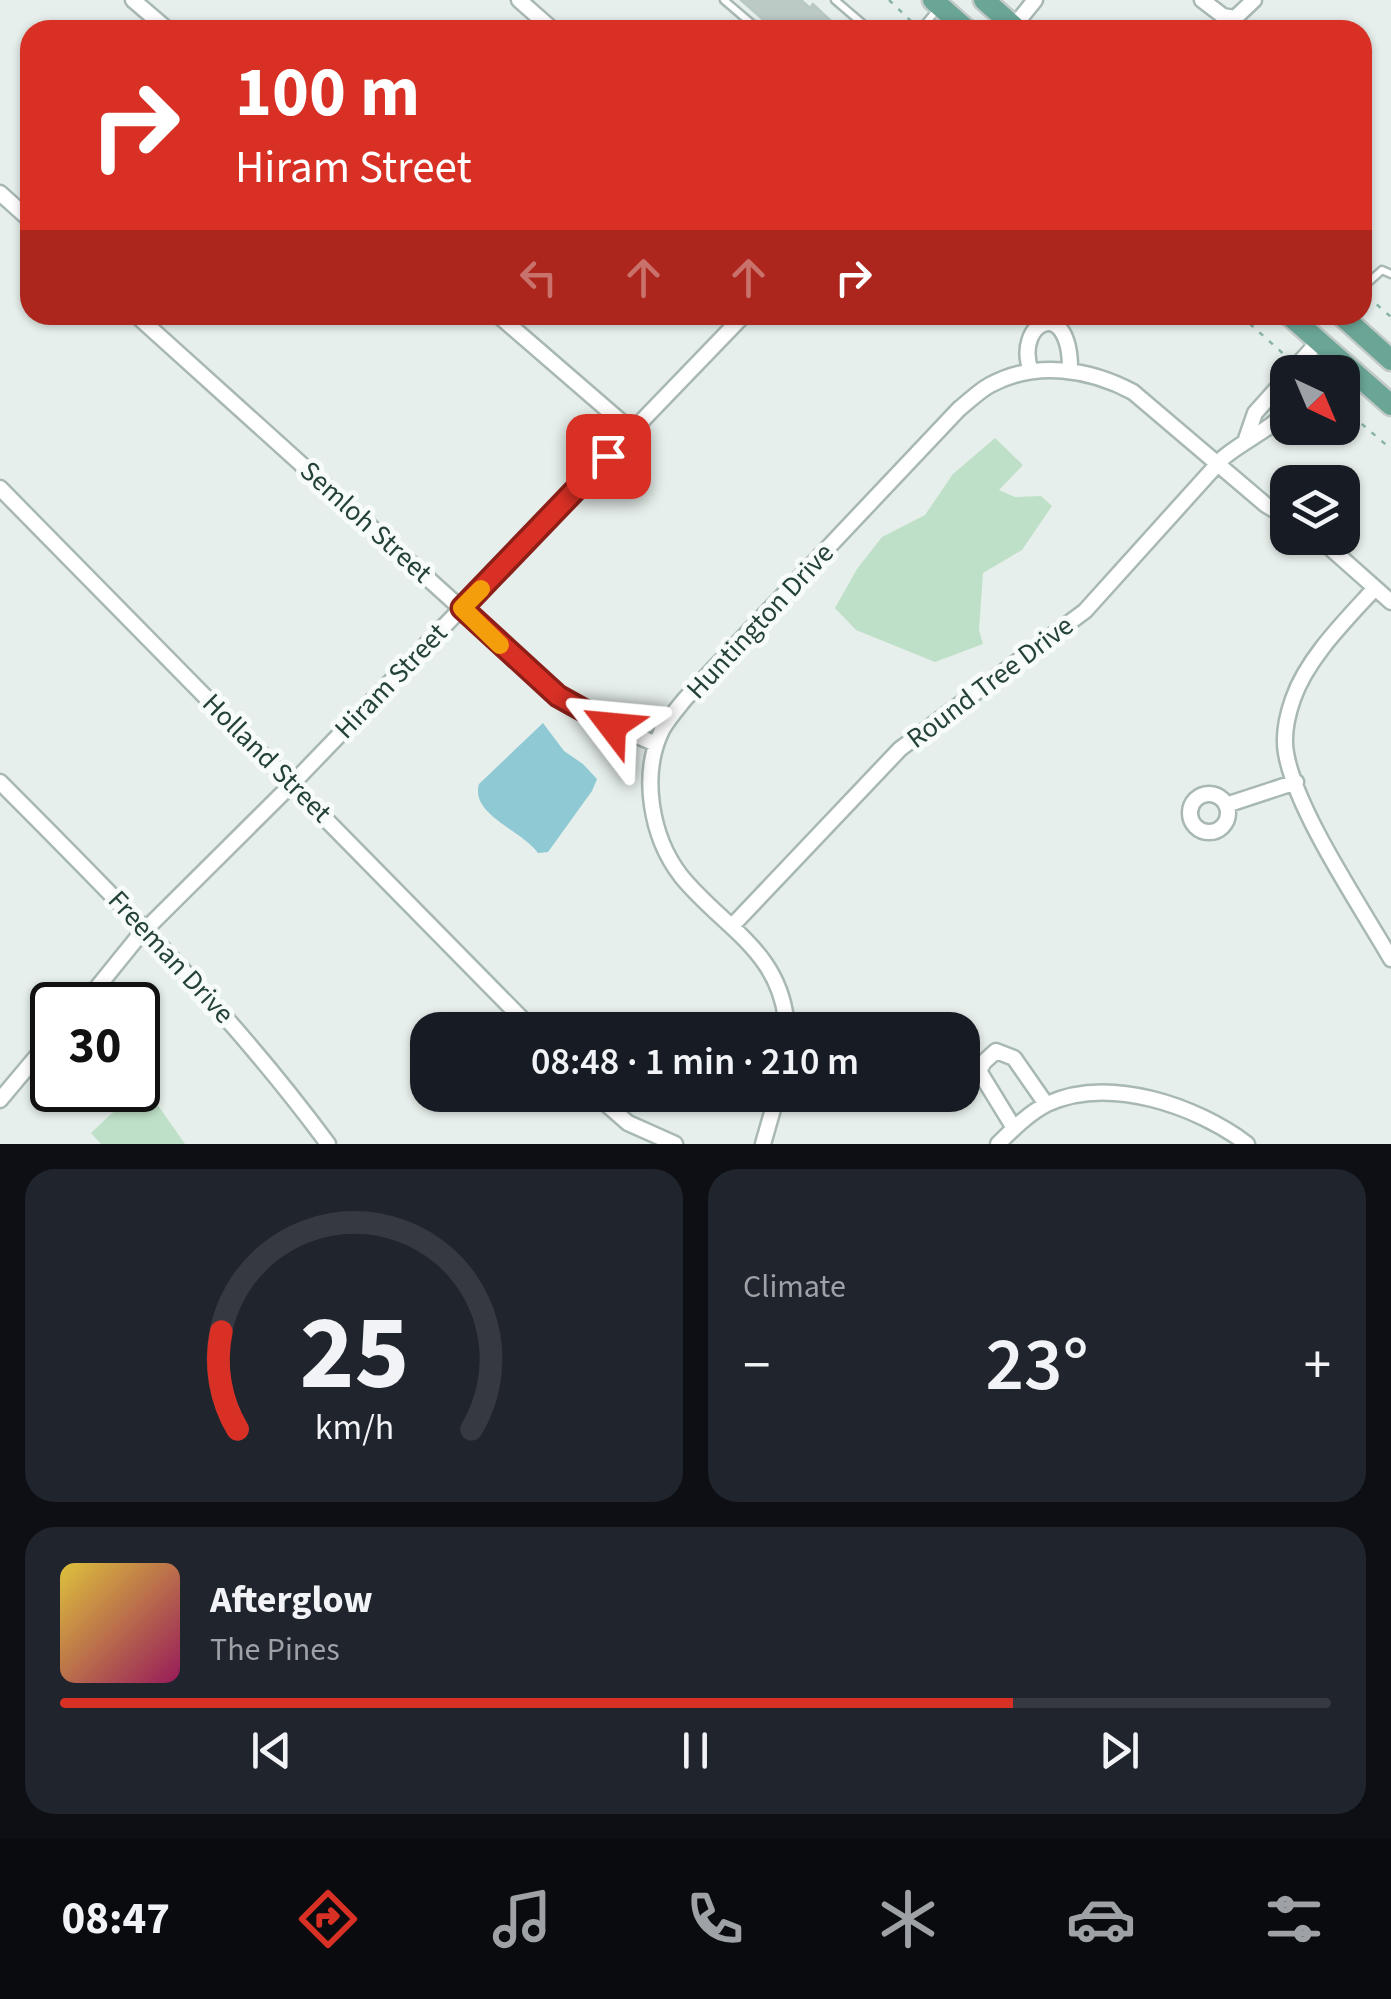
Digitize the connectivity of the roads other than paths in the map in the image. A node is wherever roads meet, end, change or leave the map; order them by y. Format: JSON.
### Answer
{"nodes":[{"id":1,"x":134,"y":0,"type":"edge"},
{"id":2,"x":519,"y":0,"type":"edge"},
{"id":3,"x":724,"y":0,"type":"edge"},
{"id":4,"x":835,"y":0,"type":"edge"},
{"id":5,"x":984,"y":0,"type":"edge"},
{"id":6,"x":1202,"y":0,"type":"edge"},
{"id":7,"x":1254,"y":0,"type":"edge"},
{"id":8,"x":937,"y":3,"type":"edge"},
{"id":9,"x":157,"y":20,"type":"edge"},
{"id":10,"x":542,"y":20,"type":"edge"},
{"id":11,"x":747,"y":20,"type":"edge"},
{"id":12,"x":858,"y":20,"type":"edge"},
{"id":13,"x":956,"y":20,"type":"edge"},
{"id":14,"x":1007,"y":20,"type":"edge"},
{"id":15,"x":0,"y":193,"type":"edge"},
{"id":16,"x":20,"y":211,"type":"edge"},
{"id":17,"x":147,"y":325,"type":"edge"},
{"id":18,"x":510,"y":325,"type":"edge"},
{"id":19,"x":734,"y":325,"type":"edge"},
{"id":20,"x":1040,"y":325,"type":"edge"},
{"id":21,"x":1057,"y":325,"type":"edge"},
{"id":22,"x":1301,"y":325,"type":"edge"},
{"id":23,"x":1351,"y":325,"type":"edge"},
{"id":24,"x":1319,"y":341,"type":"junction"},
{"id":25,"x":1305,"y":355,"type":"edge"},
{"id":26,"x":1335,"y":355,"type":"edge"},
{"id":27,"x":1391,"y":360,"type":"edge"},
{"id":28,"x":1032,"y":371,"type":"junction"},
{"id":29,"x":1070,"y":371,"type":"junction"},
{"id":30,"x":1360,"y":377,"type":"edge"},
{"id":31,"x":1270,"y":394,"type":"edge"},
{"id":32,"x":1391,"y":405,"type":"edge"},
{"id":33,"x":1270,"y":429,"type":"edge"},
{"id":34,"x":632,"y":431,"type":"junction"},
{"id":35,"x":1246,"y":439,"type":"junction"},
{"id":36,"x":1217,"y":464,"type":"junction"},
{"id":37,"x":0,"y":488,"type":"edge"},
{"id":38,"x":1270,"y":507,"type":"edge"},
{"id":39,"x":1339,"y":555,"type":"edge"},
{"id":40,"x":1375,"y":588,"type":"junction"},
{"id":41,"x":1391,"y":602,"type":"edge"},
{"id":42,"x":462,"y":608,"type":"junction"},
{"id":43,"x":656,"y":744,"type":"junction"},
{"id":44,"x":0,"y":782,"type":"edge"},
{"id":45,"x":1296,"y":782,"type":"junction"},
{"id":46,"x":292,"y":784,"type":"junction"},
{"id":47,"x":1226,"y":805,"type":"dead end"},
{"id":48,"x":734,"y":925,"type":"junction"},
{"id":49,"x":146,"y":929,"type":"junction"},
{"id":50,"x":1391,"y":959,"type":"edge"},
{"id":51,"x":102,"y":982,"type":"edge"},
{"id":52,"x":515,"y":1012,"type":"edge"},
{"id":53,"x":786,"y":1012,"type":"edge"},
{"id":54,"x":30,"y":1064,"type":"edge"},
{"id":55,"x":0,"y":1100,"type":"edge"},
{"id":56,"x":1046,"y":1104,"type":"junction"},
{"id":57,"x":615,"y":1112,"type":"edge"},
{"id":58,"x":772,"y":1112,"type":"edge"},
{"id":59,"x":1014,"y":1128,"type":"junction"},
{"id":60,"x":328,"y":1144,"type":"edge"},
{"id":61,"x":675,"y":1144,"type":"edge"},
{"id":62,"x":763,"y":1144,"type":"edge"},
{"id":63,"x":998,"y":1144,"type":"edge"},
{"id":64,"x":1248,"y":1144,"type":"edge"}],
"edges":[{"from":1,"to":9,"type":"street"},
{"from":2,"to":10,"type":"street"},
{"from":3,"to":11,"type":"lane"},
{"from":4,"to":12,"type":"lane"},
{"from":5,"to":14,"type":"main road"},
{"from":6,"to":7,"type":"street"},
{"from":8,"to":13,"type":"main road"},
{"from":15,"to":16,"type":"street"},
{"from":17,"to":42,"type":"street","name":"Semloh Street"},
{"from":18,"to":34,"type":"street"},
{"from":19,"to":34,"type":"street","name":"Hiram Street"},
{"from":20,"to":28,"type":"street"},
{"from":21,"to":29,"type":"street"},
{"from":22,"to":24,"type":"main road"},
{"from":23,"to":27,"type":"main road"},
{"from":24,"to":25,"type":"street","name":"Round Tree Drive"},
{"from":24,"to":26,"type":"main road"},
{"from":28,"to":29,"type":"street","name":"Huntington Drive"},
{"from":28,"to":43,"type":"street","name":"Huntington Drive"},
{"from":29,"to":36,"type":"street","name":"Huntington Drive"},
{"from":30,"to":32,"type":"main road"},
{"from":31,"to":35,"type":"street","name":"Round Tree Drive"},
{"from":33,"to":35,"type":"street","name":"Round Tree Drive"},
{"from":34,"to":42,"type":"street","name":"Hiram Street"},
{"from":35,"to":36,"type":"street","name":"Round Tree Drive"},
{"from":36,"to":38,"type":"street","name":"Huntington Drive"},
{"from":36,"to":48,"type":"street","name":"Round Tree Drive"},
{"from":37,"to":46,"type":"street","name":"Holland Street"},
{"from":39,"to":40,"type":"street"},
{"from":40,"to":41,"type":"street"},
{"from":40,"to":45,"type":"street"},
{"from":42,"to":43,"type":"street","name":"Semloh Street"},
{"from":42,"to":46,"type":"street","name":"Hiram Street"},
{"from":43,"to":48,"type":"street","name":"Huntington Drive"},
{"from":44,"to":49,"type":"street","name":"Freeman Drive"},
{"from":45,"to":47,"type":"street"},
{"from":45,"to":50,"type":"street"},
{"from":46,"to":49,"type":"street","name":"Hiram Street"},
{"from":46,"to":52,"type":"street","name":"Holland Street"},
{"from":48,"to":53,"type":"street","name":"Huntington Drive"},
{"from":49,"to":51,"type":"street","name":"Hiram Street"},
{"from":49,"to":60,"type":"street","name":"Freeman Drive"},
{"from":54,"to":55,"type":"street"},
{"from":56,"to":59,"type":"street"},
{"from":56,"to":59,"type":"street"},
{"from":56,"to":64,"type":"street"},
{"from":57,"to":61,"type":"street"},
{"from":58,"to":62,"type":"street"},
{"from":59,"to":63,"type":"street"}]}
